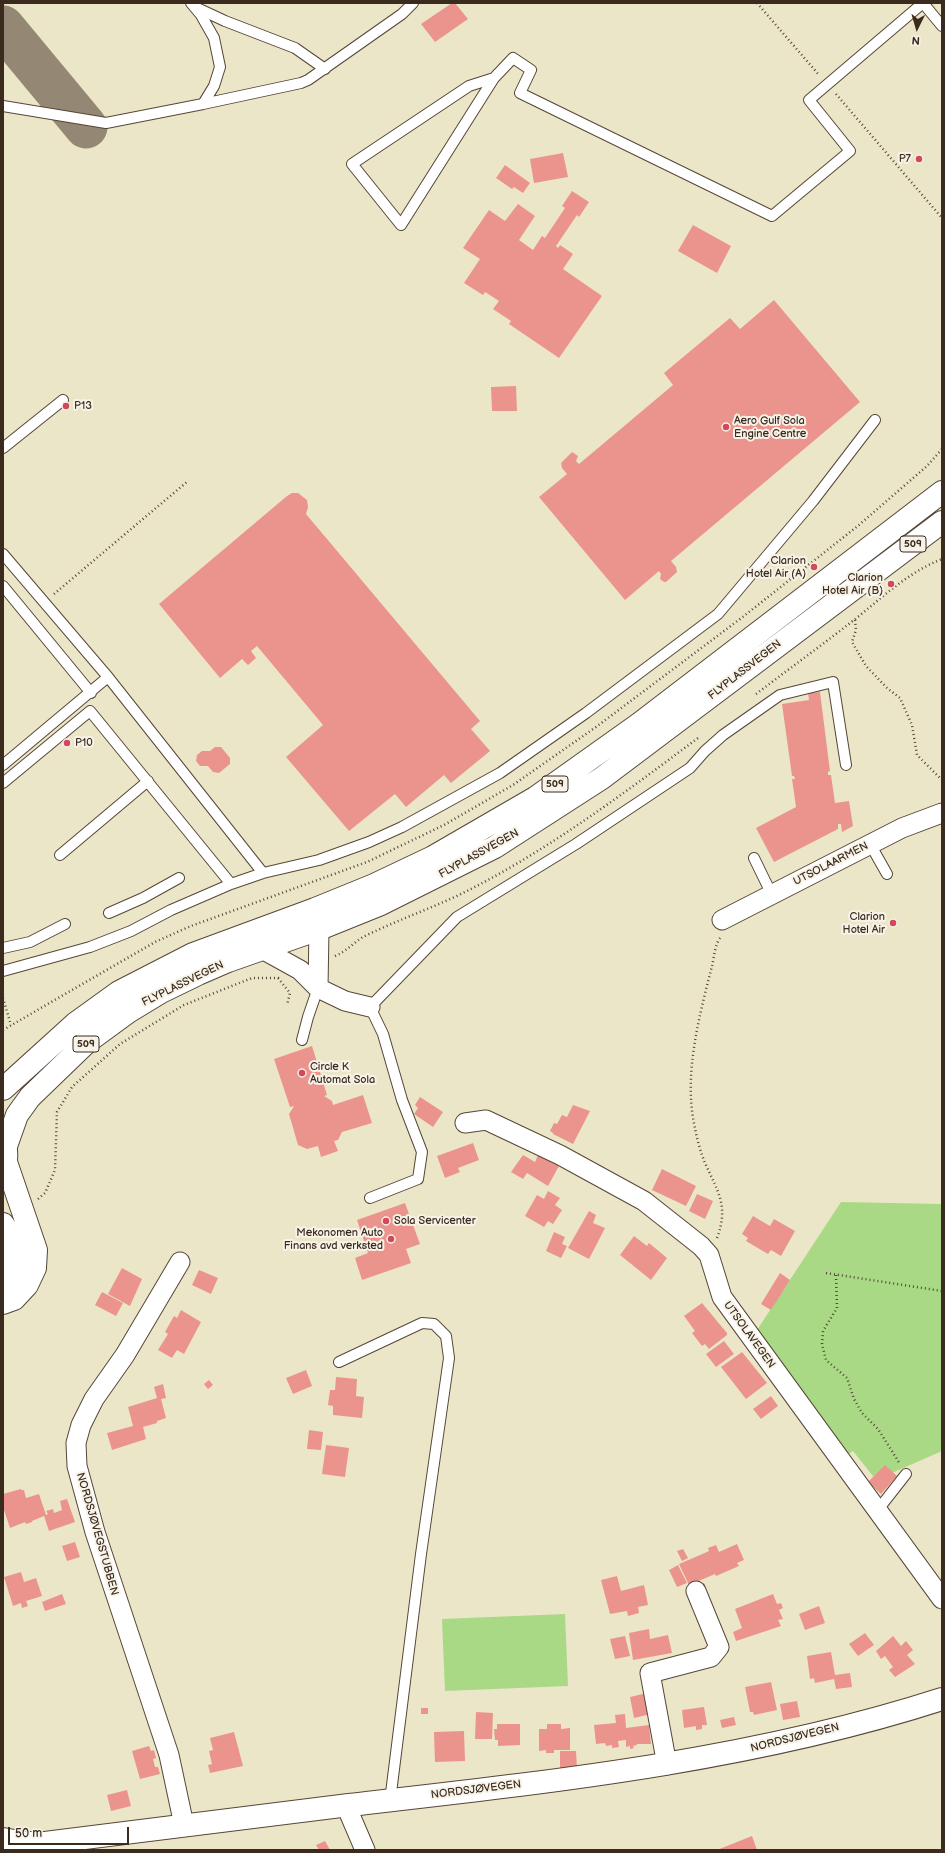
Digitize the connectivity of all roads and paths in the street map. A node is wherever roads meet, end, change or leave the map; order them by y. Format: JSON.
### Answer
{"nodes":[{"id":1,"x":413,"y":3,"type":"edge"},
{"id":2,"x":757,"y":3,"type":"edge"},
{"id":3,"x":923,"y":3,"type":"edge"},
{"id":4,"x":192,"y":5,"type":"edge"},
{"id":5,"x":942,"y":26,"type":"edge"},
{"id":6,"x":325,"y":69,"type":"junction"},
{"id":7,"x":494,"y":78,"type":"junction"},
{"id":8,"x":827,"y":84,"type":"junction"},
{"id":9,"x":203,"y":104,"type":"junction"},
{"id":10,"x":3,"y":106,"type":"edge"},
{"id":11,"x":942,"y":218,"type":"edge"},
{"id":12,"x":63,"y":400,"type":"dead end"},
{"id":13,"x":875,"y":420,"type":"dead end"},
{"id":14,"x":3,"y":448,"type":"edge"},
{"id":15,"x":188,"y":481,"type":"dead end"},
{"id":16,"x":942,"y":492,"type":"edge"},
{"id":17,"x":942,"y":522,"type":"edge"},
{"id":18,"x":3,"y":554,"type":"edge"},
{"id":19,"x":3,"y":586,"type":"edge"},
{"id":20,"x":52,"y":596,"type":"dead end"},
{"id":21,"x":854,"y":620,"type":"dead end"},
{"id":22,"x":108,"y":678,"type":"junction"},
{"id":23,"x":91,"y":693,"type":"junction"},
{"id":24,"x":3,"y":765,"type":"edge"},
{"id":25,"x":846,"y":765,"type":"dead end"},
{"id":26,"x":942,"y":780,"type":"edge"},
{"id":27,"x":148,"y":781,"type":"junction"},
{"id":28,"x":3,"y":784,"type":"edge"},
{"id":29,"x":942,"y":813,"type":"edge"},
{"id":30,"x":870,"y":844,"type":"junction"},
{"id":31,"x":60,"y":855,"type":"dead end"},
{"id":32,"x":754,"y":858,"type":"dead end"},
{"id":33,"x":263,"y":873,"type":"junction"},
{"id":34,"x":887,"y":874,"type":"dead end"},
{"id":35,"x":179,"y":878,"type":"dead end"},
{"id":36,"x":231,"y":884,"type":"junction"},
{"id":37,"x":772,"y":894,"type":"junction"},
{"id":38,"x":109,"y":913,"type":"dead end"},
{"id":39,"x":722,"y":920,"type":"dead end"},
{"id":40,"x":65,"y":924,"type":"dead end"},
{"id":41,"x":319,"y":929,"type":"junction"},
{"id":42,"x":719,"y":938,"type":"dead end"},
{"id":43,"x":3,"y":948,"type":"edge"},
{"id":44,"x":262,"y":949,"type":"junction"},
{"id":45,"x":3,"y":971,"type":"edge"},
{"id":46,"x":285,"y":976,"type":"dead end"},
{"id":47,"x":278,"y":978,"type":"junction"},
{"id":48,"x":318,"y":988,"type":"junction"},
{"id":49,"x":3,"y":998,"type":"edge"},
{"id":50,"x":287,"y":1005,"type":"dead end"},
{"id":51,"x":370,"y":1006,"type":"junction"},
{"id":52,"x":11,"y":1024,"type":"dead end"},
{"id":53,"x":302,"y":1040,"type":"dead end"},
{"id":54,"x":3,"y":1089,"type":"edge"},
{"id":55,"x":465,"y":1122,"type":"dead end"},
{"id":56,"x":5,"y":1155,"type":"edge"},
{"id":57,"x":370,"y":1198,"type":"dead end"},
{"id":58,"x":34,"y":1202,"type":"dead end"},
{"id":59,"x":3,"y":1224,"type":"edge"},
{"id":60,"x":709,"y":1255,"type":"junction"},
{"id":61,"x":180,"y":1262,"type":"dead end"},
{"id":62,"x":826,"y":1273,"type":"dead end"},
{"id":63,"x":836,"y":1275,"type":"junction"},
{"id":64,"x":942,"y":1291,"type":"edge"},
{"id":65,"x":3,"y":1294,"type":"edge"},
{"id":66,"x":3,"y":1303,"type":"edge"},
{"id":67,"x":338,"y":1362,"type":"dead end"},
{"id":68,"x":906,"y":1474,"type":"joint"},
{"id":69,"x":877,"y":1511,"type":"junction"},
{"id":70,"x":696,"y":1591,"type":"dead end"},
{"id":71,"x":942,"y":1599,"type":"edge"},
{"id":72,"x":942,"y":1699,"type":"edge"},
{"id":73,"x":667,"y":1765,"type":"junction"},
{"id":74,"x":390,"y":1801,"type":"junction"},
{"id":75,"x":348,"y":1805,"type":"junction"},
{"id":76,"x":184,"y":1825,"type":"junction"},
{"id":77,"x":3,"y":1839,"type":"edge"},
{"id":78,"x":365,"y":1850,"type":"edge"}],
"edges":[{"from":1,"to":6,"type":"lane"},
{"from":2,"to":8,"type":"path"},
{"from":3,"to":5,"type":"lane"},
{"from":3,"to":8,"type":"lane"},
{"from":4,"to":6,"type":"lane"},
{"from":4,"to":9,"type":"lane"},
{"from":6,"to":9,"type":"lane"},
{"from":7,"to":7,"type":"lane"},
{"from":7,"to":8,"type":"lane"},
{"from":8,"to":11,"type":"path"},
{"from":9,"to":10,"type":"lane"},
{"from":12,"to":14,"type":"lane"},
{"from":13,"to":33,"type":"lane"},
{"from":15,"to":20,"type":"path"},
{"from":16,"to":54,"type":"main road","name":"FLYPLASSVEGEN","number":"509"},
{"from":17,"to":41,"type":"main road","name":"FLYPLASSVEGEN","number":"509"},
{"from":18,"to":22,"type":"lane"},
{"from":19,"to":23,"type":"lane"},
{"from":21,"to":26,"type":"path"},
{"from":22,"to":23,"type":"lane"},
{"from":22,"to":33,"type":"lane"},
{"from":23,"to":24,"type":"lane"},
{"from":25,"to":51,"type":"lane"},
{"from":27,"to":28,"type":"lane"},
{"from":27,"to":31,"type":"lane"},
{"from":27,"to":36,"type":"lane"},
{"from":29,"to":30,"type":"street","name":"UTSOLAARMEN"},
{"from":30,"to":34,"type":"lane"},
{"from":30,"to":37,"type":"street","name":"UTSOLAARMEN"},
{"from":32,"to":37,"type":"lane"},
{"from":33,"to":36,"type":"lane"},
{"from":35,"to":38,"type":"lane"},
{"from":36,"to":45,"type":"lane"},
{"from":37,"to":39,"type":"street","name":"UTSOLAARMEN"},
{"from":40,"to":43,"type":"lane"},
{"from":41,"to":44,"type":"main road","name":"FLYPLASSVEGEN","number":"509"},
{"from":41,"to":48,"type":"street"},
{"from":42,"to":60,"type":"path"},
{"from":44,"to":48,"type":"street"},
{"from":44,"to":56,"type":"main road","name":"FLYPLASSVEGEN","number":"509"},
{"from":46,"to":47,"type":"path"},
{"from":47,"to":50,"type":"path"},
{"from":47,"to":58,"type":"path"},
{"from":48,"to":51,"type":"street"},
{"from":48,"to":53,"type":"lane"},
{"from":49,"to":52,"type":"path"},
{"from":51,"to":57,"type":"lane"},
{"from":55,"to":60,"type":"street","name":"UTSOLAVEGEN"},
{"from":56,"to":66,"type":"main road"},
{"from":59,"to":65,"type":"main road"},
{"from":60,"to":69,"type":"street","name":"UTSOLAVEGEN"},
{"from":61,"to":76,"type":"street","name":"NORDSJØVEGSTUBBEN"},
{"from":62,"to":63,"type":"path"},
{"from":63,"to":64,"type":"path"},
{"from":63,"to":68,"type":"path"},
{"from":67,"to":74,"type":"lane"},
{"from":68,"to":69,"type":"lane"},
{"from":69,"to":71,"type":"street","name":"UTSOLAVEGEN"},
{"from":70,"to":73,"type":"street"},
{"from":72,"to":73,"type":"main road","name":"NORDSJØVEGEN"},
{"from":73,"to":74,"type":"main road","name":"NORDSJØVEGEN"},
{"from":74,"to":75,"type":"main road","name":"NORDSJØVEGEN"},
{"from":75,"to":76,"type":"main road","name":"NORDSJØVEGEN"},
{"from":75,"to":78,"type":"street"},
{"from":76,"to":77,"type":"main road","name":"NORDSJØVEGEN"}]}
